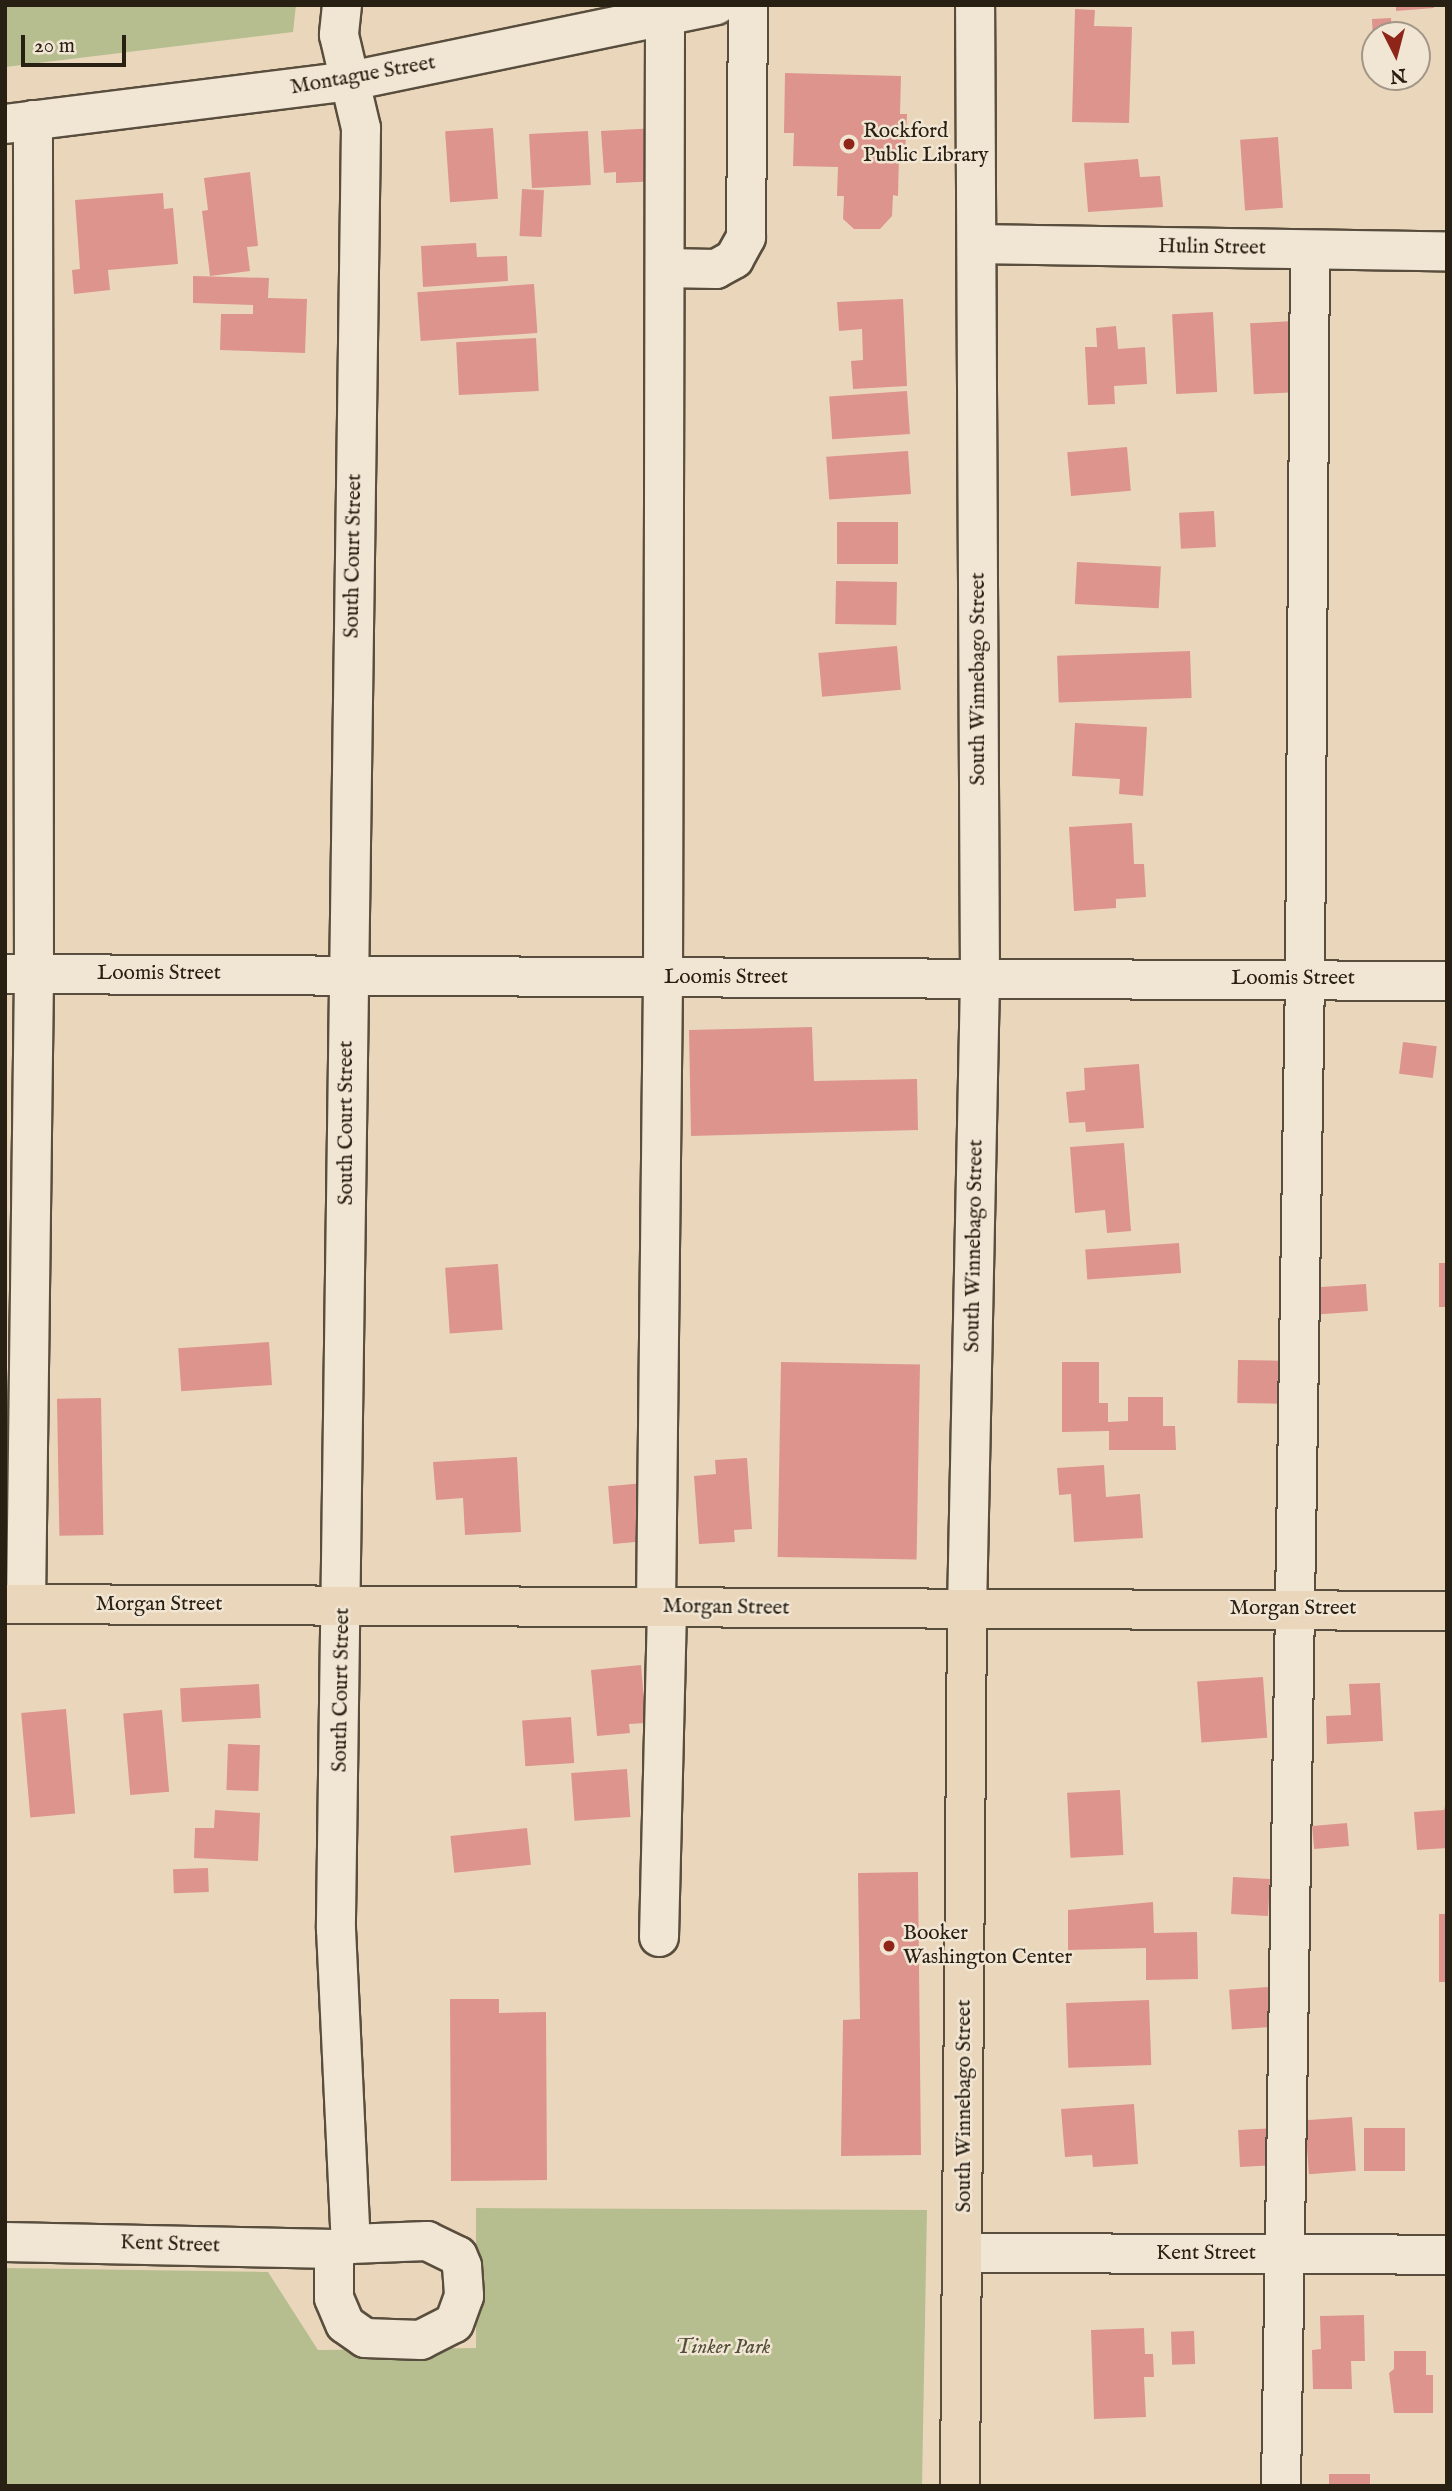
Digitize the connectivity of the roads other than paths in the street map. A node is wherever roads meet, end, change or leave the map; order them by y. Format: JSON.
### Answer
{"nodes":[{"id":1,"x":342,"y":5,"type":"edge"},
{"id":2,"x":716,"y":5,"type":"edge"},
{"id":3,"x":748,"y":5,"type":"edge"},
{"id":4,"x":975,"y":5,"type":"edge"},
{"id":5,"x":666,"y":15,"type":"junction"},
{"id":6,"x":350,"y":81,"type":"junction"},
{"id":7,"x":19,"y":122,"type":"edge"},
{"id":8,"x":977,"y":244,"type":"junction"},
{"id":9,"x":1310,"y":250,"type":"junction"},
{"id":10,"x":1447,"y":251,"type":"edge"},
{"id":11,"x":665,"y":268,"type":"junction"},
{"id":12,"x":20,"y":974,"type":"edge"},
{"id":13,"x":348,"y":975,"type":"junction"},
{"id":14,"x":663,"y":978,"type":"junction"},
{"id":15,"x":1305,"y":978,"type":"junction"},
{"id":16,"x":980,"y":979,"type":"junction"},
{"id":17,"x":1447,"y":981,"type":"edge"},
{"id":18,"x":16,"y":1604,"type":"edge"},
{"id":19,"x":344,"y":1605,"type":"junction"},
{"id":20,"x":662,"y":1607,"type":"junction"},
{"id":21,"x":1292,"y":1608,"type":"junction"},
{"id":22,"x":967,"y":1611,"type":"junction"},
{"id":23,"x":1447,"y":1611,"type":"edge"},
{"id":24,"x":659,"y":1937,"type":"dead end"},
{"id":25,"x":5,"y":2242,"type":"edge"},
{"id":26,"x":343,"y":2246,"type":"joint"},
{"id":27,"x":965,"y":2253,"type":"junction"},
{"id":28,"x":1288,"y":2254,"type":"junction"},
{"id":29,"x":1447,"y":2255,"type":"edge"},
{"id":30,"x":960,"y":2486,"type":"edge"},
{"id":31,"x":1281,"y":2486,"type":"edge"}],
"edges":[{"from":1,"to":6,"type":"street","name":"South Court Street"},
{"from":2,"to":5,"type":"street","name":"Montague Street"},
{"from":3,"to":11,"type":"street"},
{"from":4,"to":8,"type":"street","name":"South Winnebago Street"},
{"from":5,"to":6,"type":"street","name":"Montague Street"},
{"from":5,"to":11,"type":"street"},
{"from":6,"to":7,"type":"street","name":"Montague Street"},
{"from":6,"to":13,"type":"street","name":"South Court Street"},
{"from":7,"to":12,"type":"street"},
{"from":8,"to":9,"type":"street","name":"Hulin Street"},
{"from":8,"to":16,"type":"street","name":"South Winnebago Street"},
{"from":9,"to":10,"type":"street","name":"Hulin Street"},
{"from":9,"to":15,"type":"street"},
{"from":11,"to":14,"type":"street"},
{"from":12,"to":13,"type":"street","name":"Loomis Street"},
{"from":12,"to":18,"type":"street"},
{"from":13,"to":14,"type":"street","name":"Loomis Street"},
{"from":13,"to":19,"type":"street","name":"South Court Street"},
{"from":14,"to":16,"type":"street","name":"Loomis Street"},
{"from":14,"to":20,"type":"street"},
{"from":15,"to":16,"type":"street","name":"Loomis Street"},
{"from":15,"to":17,"type":"street","name":"Loomis Street"},
{"from":15,"to":21,"type":"street"},
{"from":16,"to":22,"type":"street","name":"South Winnebago Street"},
{"from":18,"to":19,"type":"main road","name":"Morgan Street"},
{"from":19,"to":20,"type":"main road","name":"Morgan Street"},
{"from":19,"to":26,"type":"street","name":"South Court Street"},
{"from":20,"to":22,"type":"main road","name":"Morgan Street"},
{"from":20,"to":24,"type":"street"},
{"from":21,"to":22,"type":"main road","name":"Morgan Street"},
{"from":21,"to":23,"type":"main road","name":"Morgan Street"},
{"from":21,"to":28,"type":"street"},
{"from":22,"to":27,"type":"main road","name":"South Winnebago Street"},
{"from":25,"to":26,"type":"street","name":"Kent Street"},
{"from":27,"to":28,"type":"street","name":"Kent Street"},
{"from":27,"to":30,"type":"main road","name":"South Winnebago Street"},
{"from":28,"to":29,"type":"street","name":"Kent Street"},
{"from":28,"to":31,"type":"street"}]}
